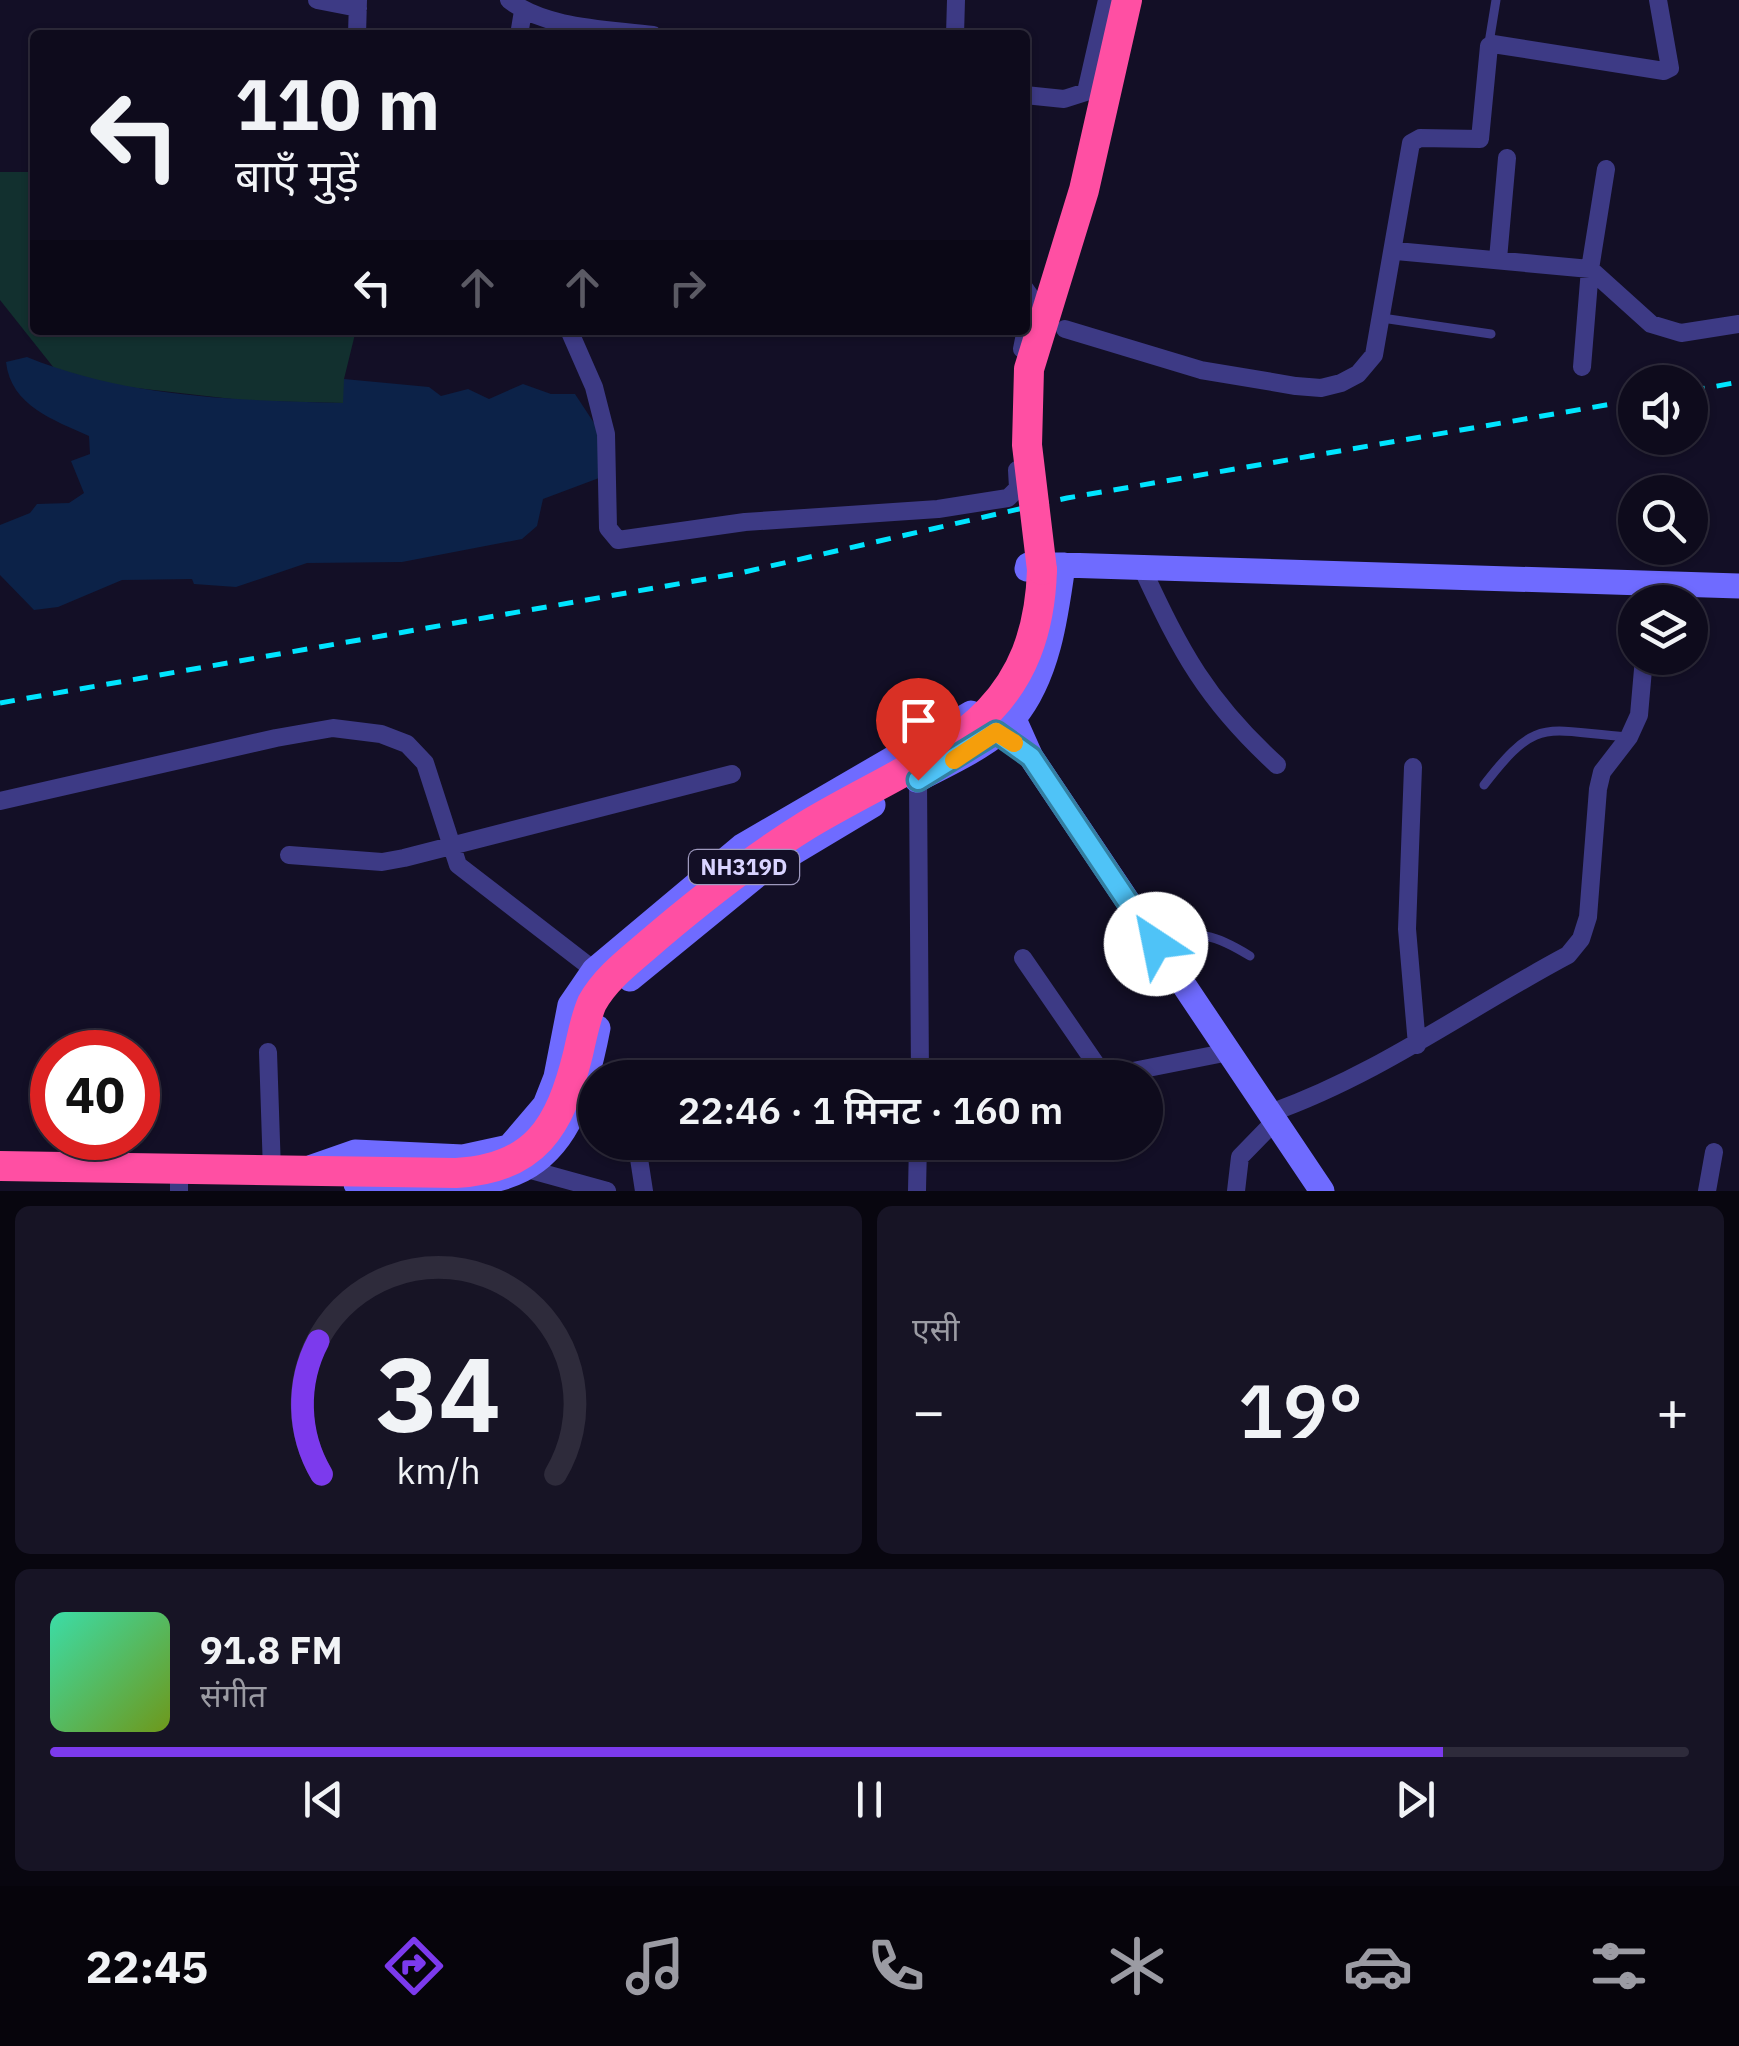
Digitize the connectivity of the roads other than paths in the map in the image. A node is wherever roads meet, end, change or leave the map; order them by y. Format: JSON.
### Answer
{"nodes":[{"id":1,"x":317,"y":0,"type":"edge"},
{"id":2,"x":956,"y":0,"type":"edge"},
{"id":3,"x":1107,"y":0,"type":"edge"},
{"id":4,"x":1127,"y":0,"type":"edge"},
{"id":5,"x":1496,"y":0,"type":"edge"},
{"id":6,"x":1658,"y":0,"type":"edge"},
{"id":7,"x":358,"y":4,"type":"edge"},
{"id":8,"x":516,"y":5,"type":"edge"},
{"id":9,"x":357,"y":30,"type":"edge"},
{"id":10,"x":518,"y":30,"type":"edge"},
{"id":11,"x":616,"y":30,"type":"edge"},
{"id":12,"x":956,"y":30,"type":"edge"},
{"id":13,"x":1488,"y":46,"type":"junction"},
{"id":14,"x":1030,"y":96,"type":"edge"},
{"id":15,"x":1507,"y":158,"type":"dead end"},
{"id":16,"x":1606,"y":168,"type":"dead end"},
{"id":17,"x":1396,"y":251,"type":"junction"},
{"id":18,"x":1498,"y":260,"type":"junction"},
{"id":19,"x":1590,"y":269,"type":"junction"},
{"id":20,"x":1382,"y":318,"type":"junction"},
{"id":21,"x":1739,"y":324,"type":"edge"},
{"id":22,"x":1065,"y":329,"type":"dead end"},
{"id":23,"x":1491,"y":334,"type":"dead end"},
{"id":24,"x":571,"y":335,"type":"edge"},
{"id":25,"x":1025,"y":335,"type":"edge"},
{"id":26,"x":1582,"y":367,"type":"dead end"},
{"id":27,"x":1062,"y":565,"type":"junction"},
{"id":28,"x":1142,"y":568,"type":"junction"},
{"id":29,"x":1739,"y":586,"type":"edge"},
{"id":30,"x":1708,"y":589,"type":"edge"},
{"id":31,"x":1618,"y":592,"type":"edge"},
{"id":32,"x":1642,"y":675,"type":"edge"},
{"id":33,"x":1005,"y":726,"type":"junction"},
{"id":34,"x":1630,"y":737,"type":"junction"},
{"id":35,"x":1277,"y":765,"type":"dead end"},
{"id":36,"x":1412,"y":767,"type":"dead end"},
{"id":37,"x":732,"y":774,"type":"dead end"},
{"id":38,"x":918,"y":780,"type":"junction"},
{"id":39,"x":1484,"y":786,"type":"dead end"},
{"id":40,"x":0,"y":801,"type":"edge"},
{"id":41,"x":450,"y":846,"type":"junction"},
{"id":42,"x":289,"y":855,"type":"dead end"},
{"id":43,"x":1156,"y":944,"type":"junction"},
{"id":44,"x":1250,"y":956,"type":"dead end"},
{"id":45,"x":1023,"y":958,"type":"dead end"},
{"id":46,"x":594,"y":970,"type":"junction"},
{"id":47,"x":1417,"y":1045,"type":"junction"},
{"id":48,"x":268,"y":1052,"type":"dead end"},
{"id":49,"x":1229,"y":1052,"type":"junction"},
{"id":50,"x":920,"y":1060,"type":"edge"},
{"id":51,"x":1273,"y":1117,"type":"junction"},
{"id":52,"x":1714,"y":1152,"type":"dead end"},
{"id":53,"x":639,"y":1160,"type":"edge"},
{"id":54,"x":918,"y":1160,"type":"edge"},
{"id":55,"x":0,"y":1166,"type":"edge"},
{"id":56,"x":303,"y":1170,"type":"junction"},
{"id":57,"x":272,"y":1171,"type":"junction"},
{"id":58,"x":540,"y":1179,"type":"edge"},
{"id":59,"x":179,"y":1181,"type":"edge"},
{"id":60,"x":608,"y":1191,"type":"edge"},
{"id":61,"x":644,"y":1191,"type":"edge"},
{"id":62,"x":917,"y":1191,"type":"edge"},
{"id":63,"x":1236,"y":1191,"type":"edge"},
{"id":64,"x":1322,"y":1191,"type":"edge"},
{"id":65,"x":1707,"y":1191,"type":"edge"}],
"edges":[{"from":1,"to":7,"type":"street"},
{"from":2,"to":12,"type":"street"},
{"from":3,"to":14,"type":"street"},
{"from":4,"to":56,"type":"highway","number":"NH319D","bridge":true},
{"from":5,"to":13,"type":"lane"},
{"from":6,"to":13,"type":"street"},
{"from":7,"to":9,"type":"street"},
{"from":8,"to":10,"type":"street"},
{"from":8,"to":11,"type":"street"},
{"from":13,"to":17,"type":"street"},
{"from":15,"to":18,"type":"street"},
{"from":16,"to":19,"type":"street"},
{"from":17,"to":18,"type":"street"},
{"from":17,"to":20,"type":"street"},
{"from":18,"to":19,"type":"street"},
{"from":19,"to":21,"type":"street"},
{"from":19,"to":26,"type":"street"},
{"from":20,"to":22,"type":"street"},
{"from":20,"to":23,"type":"lane"},
{"from":24,"to":25,"type":"street"},
{"from":27,"to":28,"type":"main road"},
{"from":27,"to":33,"type":"main road"},
{"from":27,"to":46,"type":"main road"},
{"from":28,"to":31,"type":"main road"},
{"from":28,"to":35,"type":"street"},
{"from":29,"to":30,"type":"main road"},
{"from":32,"to":34,"type":"street"},
{"from":33,"to":38,"type":"main road"},
{"from":33,"to":43,"type":"main road"},
{"from":34,"to":39,"type":"lane"},
{"from":34,"to":47,"type":"street"},
{"from":36,"to":47,"type":"street"},
{"from":37,"to":41,"type":"street"},
{"from":38,"to":50,"type":"street"},
{"from":38,"to":58,"type":"main road"},
{"from":40,"to":41,"type":"street"},
{"from":41,"to":42,"type":"street"},
{"from":41,"to":46,"type":"street"},
{"from":43,"to":44,"type":"lane"},
{"from":43,"to":49,"type":"main road"},
{"from":45,"to":49,"type":"street"},
{"from":46,"to":56,"type":"main road"},
{"from":47,"to":51,"type":"street"},
{"from":48,"to":57,"type":"street"},
{"from":49,"to":51,"type":"main road"},
{"from":51,"to":63,"type":"street"},
{"from":51,"to":64,"type":"main road"},
{"from":52,"to":65,"type":"street"},
{"from":53,"to":61,"type":"street"},
{"from":54,"to":62,"type":"street"},
{"from":55,"to":59,"type":"highway","number":"NH319D"},
{"from":56,"to":57,"type":"highway","number":"NH319D"},
{"from":56,"to":58,"type":"main road"},
{"from":57,"to":59,"type":"highway","number":"NH319D"},
{"from":58,"to":60,"type":"street"}]}
